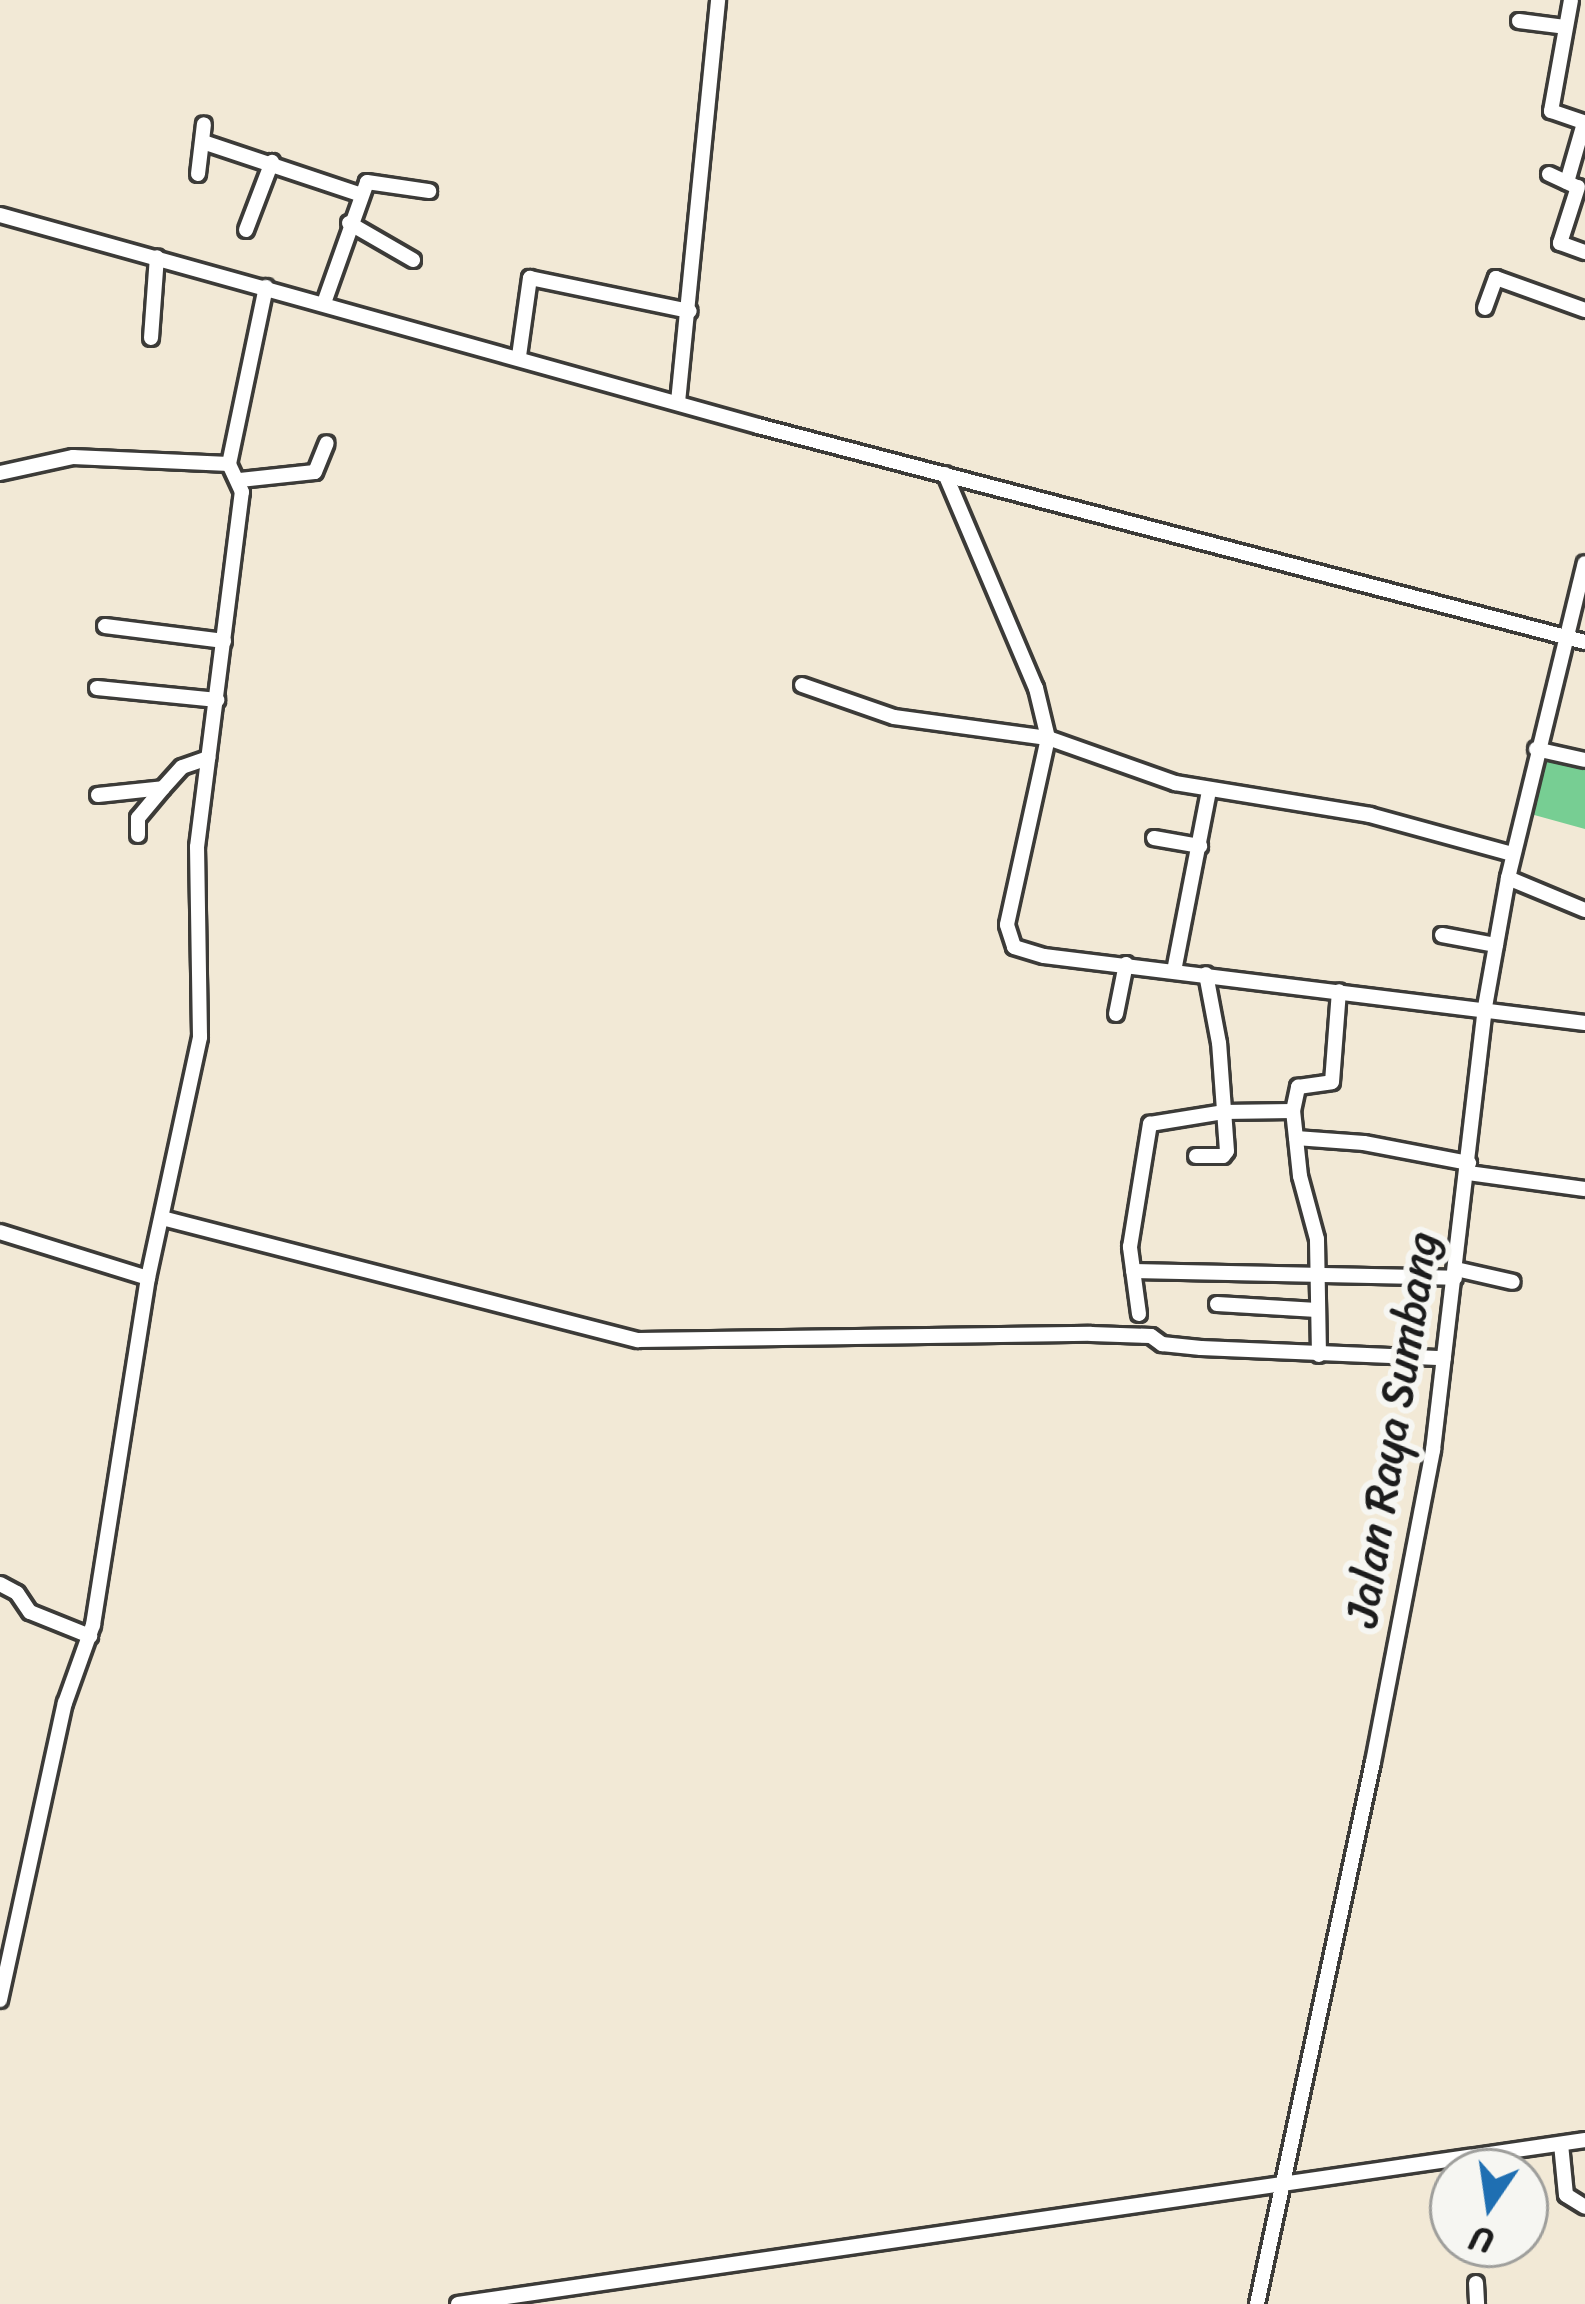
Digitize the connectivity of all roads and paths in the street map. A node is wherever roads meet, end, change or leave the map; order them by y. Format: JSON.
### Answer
{"nodes":[{"id":1,"x":718,"y":0,"type":"edge"},
{"id":2,"x":1571,"y":0,"type":"edge"},
{"id":3,"x":1519,"y":21,"type":"dead end"},
{"id":4,"x":1565,"y":27,"type":"junction"},
{"id":5,"x":1584,"y":123,"type":"edge"},
{"id":6,"x":204,"y":124,"type":"dead end"},
{"id":7,"x":203,"y":142,"type":"junction"},
{"id":8,"x":272,"y":162,"type":"junction"},
{"id":9,"x":198,"y":174,"type":"dead end"},
{"id":10,"x":1549,"y":174,"type":"dead end"},
{"id":11,"x":1577,"y":186,"type":"edge"},
{"id":12,"x":429,"y":191,"type":"dead end"},
{"id":13,"x":358,"y":194,"type":"junction"},
{"id":14,"x":0,"y":215,"type":"edge"},
{"id":15,"x":350,"y":223,"type":"junction"},
{"id":16,"x":246,"y":230,"type":"dead end"},
{"id":17,"x":1585,"y":252,"type":"edge"},
{"id":18,"x":158,"y":257,"type":"junction"},
{"id":19,"x":413,"y":260,"type":"dead end"},
{"id":20,"x":266,"y":287,"type":"junction"},
{"id":21,"x":324,"y":303,"type":"junction"},
{"id":22,"x":1485,"y":308,"type":"dead end"},
{"id":23,"x":1585,"y":310,"type":"edge"},
{"id":24,"x":690,"y":311,"type":"junction"},
{"id":25,"x":151,"y":338,"type":"dead end"},
{"id":26,"x":518,"y":356,"type":"junction"},
{"id":27,"x":678,"y":402,"type":"junction"},
{"id":28,"x":327,"y":442,"type":"dead end"},
{"id":29,"x":229,"y":464,"type":"junction"},
{"id":30,"x":0,"y":472,"type":"edge"},
{"id":31,"x":945,"y":474,"type":"junction"},
{"id":32,"x":240,"y":480,"type":"junction"},
{"id":33,"x":1585,"y":563,"type":"edge"},
{"id":34,"x":105,"y":626,"type":"dead end"},
{"id":35,"x":1563,"y":637,"type":"junction"},
{"id":36,"x":224,"y":641,"type":"junction"},
{"id":37,"x":1585,"y":642,"type":"edge"},
{"id":38,"x":802,"y":685,"type":"dead end"},
{"id":39,"x":97,"y":688,"type":"dead end"},
{"id":40,"x":217,"y":700,"type":"junction"},
{"id":41,"x":1048,"y":738,"type":"junction"},
{"id":42,"x":1536,"y":749,"type":"junction"},
{"id":43,"x":208,"y":758,"type":"junction"},
{"id":44,"x":1585,"y":760,"type":"edge"},
{"id":45,"x":163,"y":788,"type":"junction"},
{"id":46,"x":1209,"y":791,"type":"junction"},
{"id":47,"x":98,"y":795,"type":"dead end"},
{"id":48,"x":138,"y":835,"type":"dead end"},
{"id":49,"x":1154,"y":838,"type":"dead end"},
{"id":50,"x":1200,"y":845,"type":"junction"},
{"id":51,"x":1513,"y":854,"type":"junction"},
{"id":52,"x":1508,"y":878,"type":"junction"},
{"id":53,"x":1585,"y":910,"type":"edge"},
{"id":54,"x":1442,"y":935,"type":"dead end"},
{"id":55,"x":1496,"y":945,"type":"junction"},
{"id":56,"x":1126,"y":964,"type":"junction"},
{"id":57,"x":1174,"y":971,"type":"junction"},
{"id":58,"x":1206,"y":974,"type":"junction"},
{"id":59,"x":1339,"y":991,"type":"junction"},
{"id":60,"x":1485,"y":1007,"type":"junction"},
{"id":61,"x":1116,"y":1014,"type":"dead end"},
{"id":62,"x":1585,"y":1023,"type":"edge"},
{"id":63,"x":1293,"y":1111,"type":"junction"},
{"id":64,"x":1223,"y":1112,"type":"junction"},
{"id":65,"x":1296,"y":1138,"type":"junction"},
{"id":66,"x":1196,"y":1156,"type":"dead end"},
{"id":67,"x":1468,"y":1168,"type":"junction"},
{"id":68,"x":1585,"y":1190,"type":"edge"},
{"id":69,"x":162,"y":1218,"type":"junction"},
{"id":70,"x":0,"y":1232,"type":"edge"},
{"id":71,"x":1133,"y":1271,"type":"junction"},
{"id":72,"x":1455,"y":1274,"type":"junction"},
{"id":73,"x":148,"y":1278,"type":"junction"},
{"id":74,"x":1318,"y":1278,"type":"junction"},
{"id":75,"x":1514,"y":1282,"type":"dead end"},
{"id":76,"x":1217,"y":1304,"type":"dead end"},
{"id":77,"x":1317,"y":1310,"type":"junction"},
{"id":78,"x":1138,"y":1314,"type":"dead end"},
{"id":79,"x":1319,"y":1355,"type":"junction"},
{"id":80,"x":1444,"y":1358,"type":"junction"},
{"id":81,"x":0,"y":1584,"type":"edge"},
{"id":82,"x":90,"y":1636,"type":"junction"},
{"id":83,"x":0,"y":2000,"type":"edge"},
{"id":84,"x":1585,"y":2140,"type":"edge"},
{"id":85,"x":1561,"y":2144,"type":"junction"},
{"id":86,"x":1539,"y":2148,"type":"edge"},
{"id":87,"x":1429,"y":2164,"type":"edge"},
{"id":88,"x":1282,"y":2184,"type":"junction"},
{"id":89,"x":1585,"y":2206,"type":"edge"},
{"id":90,"x":1476,"y":2283,"type":"dead end"},
{"id":91,"x":458,"y":2304,"type":"edge"},
{"id":92,"x":1257,"y":2304,"type":"edge"},
{"id":93,"x":1477,"y":2304,"type":"edge"}],
"edges":[{"from":1,"to":24,"type":"street"},
{"from":2,"to":4,"type":"street"},
{"from":3,"to":4,"type":"street"},
{"from":4,"to":5,"type":"street"},
{"from":5,"to":11,"type":"street"},
{"from":6,"to":7,"type":"street"},
{"from":7,"to":8,"type":"street"},
{"from":7,"to":9,"type":"street"},
{"from":8,"to":13,"type":"street"},
{"from":8,"to":16,"type":"street"},
{"from":10,"to":11,"type":"street"},
{"from":11,"to":17,"type":"street"},
{"from":12,"to":13,"type":"street"},
{"from":13,"to":15,"type":"street"},
{"from":14,"to":18,"type":"street"},
{"from":15,"to":19,"type":"street"},
{"from":15,"to":21,"type":"street"},
{"from":18,"to":20,"type":"street"},
{"from":18,"to":25,"type":"street"},
{"from":20,"to":21,"type":"street"},
{"from":20,"to":29,"type":"street"},
{"from":21,"to":26,"type":"street"},
{"from":22,"to":23,"type":"street"},
{"from":24,"to":26,"type":"street"},
{"from":24,"to":27,"type":"street"},
{"from":26,"to":27,"type":"street"},
{"from":27,"to":31,"type":"street"},
{"from":28,"to":32,"type":"street"},
{"from":29,"to":30,"type":"street"},
{"from":29,"to":32,"type":"street"},
{"from":31,"to":35,"type":"street"},
{"from":31,"to":41,"type":"street"},
{"from":32,"to":36,"type":"street"},
{"from":33,"to":35,"type":"street","name":"Jalan Raya Sumbang"},
{"from":34,"to":36,"type":"street"},
{"from":35,"to":37,"type":"street"},
{"from":35,"to":42,"type":"street","name":"Jalan Raya Sumbang"},
{"from":36,"to":40,"type":"street"},
{"from":38,"to":41,"type":"street"},
{"from":39,"to":40,"type":"street"},
{"from":40,"to":43,"type":"street"},
{"from":41,"to":46,"type":"street"},
{"from":41,"to":56,"type":"street"},
{"from":42,"to":44,"type":"street"},
{"from":42,"to":51,"type":"street","name":"Jalan Raya Sumbang"},
{"from":43,"to":45,"type":"street"},
{"from":43,"to":69,"type":"street"},
{"from":45,"to":47,"type":"street"},
{"from":45,"to":48,"type":"street"},
{"from":46,"to":50,"type":"street"},
{"from":46,"to":51,"type":"street"},
{"from":49,"to":50,"type":"street"},
{"from":50,"to":57,"type":"street"},
{"from":51,"to":52,"type":"street","name":"Jalan Raya Sumbang"},
{"from":52,"to":53,"type":"street"},
{"from":52,"to":55,"type":"street","name":"Jalan Raya Sumbang"},
{"from":54,"to":55,"type":"street"},
{"from":55,"to":60,"type":"street","name":"Jalan Raya Sumbang"},
{"from":56,"to":57,"type":"street"},
{"from":56,"to":61,"type":"street"},
{"from":57,"to":58,"type":"street"},
{"from":58,"to":59,"type":"street"},
{"from":58,"to":64,"type":"street"},
{"from":59,"to":60,"type":"street"},
{"from":59,"to":63,"type":"street"},
{"from":60,"to":62,"type":"street"},
{"from":60,"to":67,"type":"street","name":"Jalan Raya Sumbang"},
{"from":63,"to":64,"type":"street"},
{"from":63,"to":65,"type":"street"},
{"from":64,"to":66,"type":"street"},
{"from":64,"to":71,"type":"street"},
{"from":65,"to":67,"type":"street"},
{"from":65,"to":74,"type":"street"},
{"from":67,"to":68,"type":"street"},
{"from":67,"to":72,"type":"street","name":"Jalan Raya Sumbang"},
{"from":69,"to":73,"type":"street"},
{"from":69,"to":79,"type":"street"},
{"from":70,"to":73,"type":"street"},
{"from":71,"to":74,"type":"street"},
{"from":71,"to":78,"type":"street"},
{"from":72,"to":74,"type":"street"},
{"from":72,"to":75,"type":"street"},
{"from":72,"to":80,"type":"street","name":"Jalan Raya Sumbang"},
{"from":73,"to":82,"type":"street"},
{"from":74,"to":77,"type":"street"},
{"from":76,"to":77,"type":"street"},
{"from":77,"to":79,"type":"street"},
{"from":79,"to":80,"type":"street"},
{"from":80,"to":88,"type":"street","name":"Jalan Raya Sumbang"},
{"from":81,"to":82,"type":"street"},
{"from":82,"to":83,"type":"street"},
{"from":84,"to":85,"type":"street"},
{"from":85,"to":86,"type":"street"},
{"from":85,"to":89,"type":"street"},
{"from":87,"to":88,"type":"street"},
{"from":88,"to":91,"type":"street"},
{"from":88,"to":92,"type":"street","name":"Jalan Raya Sumbang"},
{"from":90,"to":93,"type":"street"}]}
